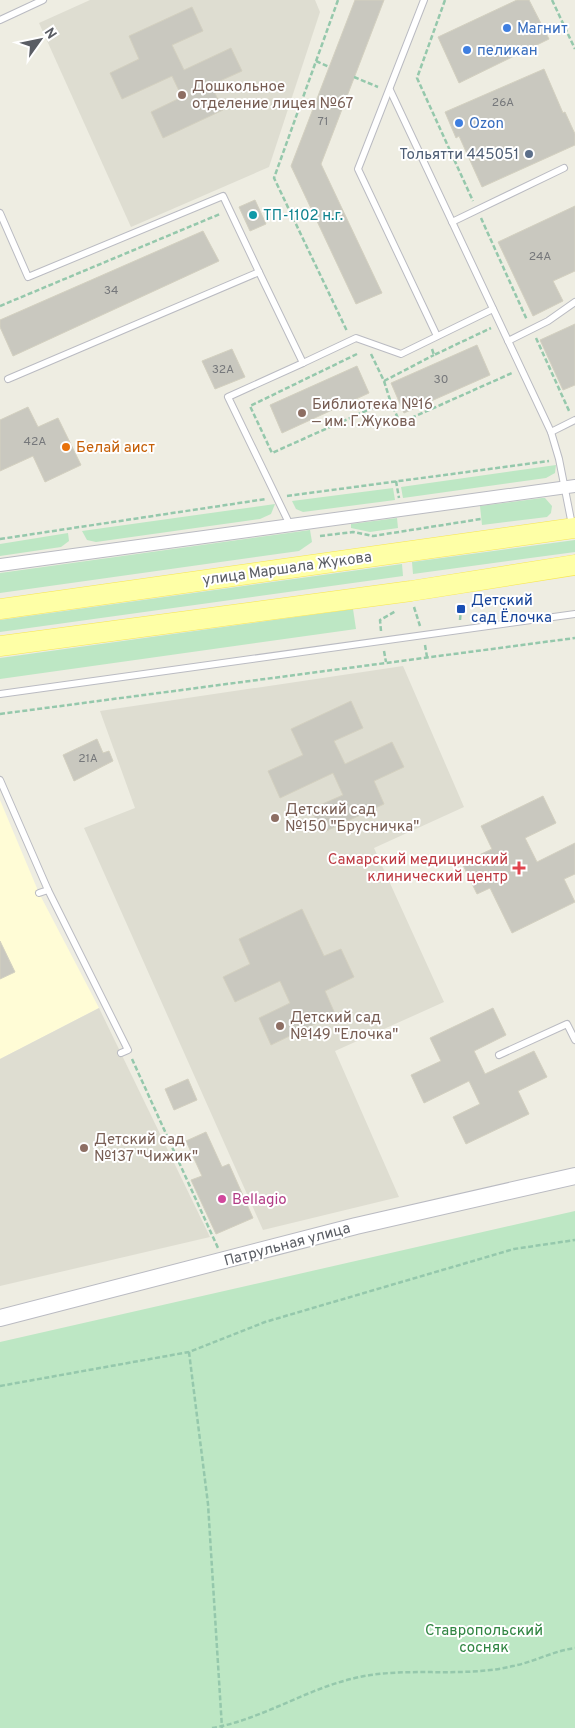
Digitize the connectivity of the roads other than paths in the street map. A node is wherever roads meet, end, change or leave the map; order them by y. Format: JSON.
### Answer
{"nodes":[{"id":1,"x":43,"y":0,"type":"edge"},
{"id":2,"x":424,"y":0,"type":"edge"},
{"id":3,"x":0,"y":20,"type":"edge"},
{"id":4,"x":390,"y":90,"type":"junction"},
{"id":5,"x":564,"y":168,"type":"dead end"},
{"id":6,"x":0,"y":213,"type":"edge"},
{"id":7,"x":452,"y":222,"type":"junction"},
{"id":8,"x":259,"y":272,"type":"junction"},
{"id":9,"x":575,"y":302,"type":"edge"},
{"id":10,"x":493,"y":309,"type":"junction"},
{"id":11,"x":437,"y":336,"type":"junction"},
{"id":12,"x":508,"y":341,"type":"junction"},
{"id":13,"x":303,"y":363,"type":"junction"},
{"id":14,"x":8,"y":378,"type":"dead end"},
{"id":15,"x":575,"y":420,"type":"edge"},
{"id":16,"x":551,"y":432,"type":"junction"},
{"id":17,"x":570,"y":487,"type":"edge"},
{"id":18,"x":290,"y":525,"type":"junction"},
{"id":19,"x":574,"y":528,"type":"edge"},
{"id":20,"x":0,"y":565,"type":"edge"},
{"id":21,"x":575,"y":565,"type":"edge"},
{"id":22,"x":0,"y":609,"type":"edge"},
{"id":23,"x":575,"y":614,"type":"edge"},
{"id":24,"x":0,"y":646,"type":"edge"},
{"id":25,"x":0,"y":694,"type":"edge"},
{"id":26,"x":0,"y":780,"type":"edge"},
{"id":27,"x":48,"y":890,"type":"junction"},
{"id":28,"x":39,"y":894,"type":"dead end"},
{"id":29,"x":575,"y":1040,"type":"edge"},
{"id":30,"x":121,"y":1053,"type":"dead end"},
{"id":31,"x":499,"y":1055,"type":"dead end"},
{"id":32,"x":575,"y":1176,"type":"edge"},
{"id":33,"x":0,"y":1318,"type":"edge"}],
"edges":[{"from":1,"to":3,"type":"lane"},
{"from":2,"to":4,"type":"lane"},
{"from":4,"to":7,"type":"lane"},
{"from":4,"to":11,"type":"lane"},
{"from":5,"to":7,"type":"lane"},
{"from":6,"to":8,"type":"lane"},
{"from":7,"to":10,"type":"lane"},
{"from":8,"to":13,"type":"lane"},
{"from":8,"to":14,"type":"lane"},
{"from":9,"to":12,"type":"lane"},
{"from":10,"to":11,"type":"lane"},
{"from":10,"to":12,"type":"lane"},
{"from":11,"to":13,"type":"lane"},
{"from":12,"to":16,"type":"lane"},
{"from":13,"to":18,"type":"lane"},
{"from":15,"to":16,"type":"lane"},
{"from":16,"to":17,"type":"lane"},
{"from":17,"to":18,"type":"street"},
{"from":17,"to":19,"type":"lane"},
{"from":18,"to":20,"type":"street"},
{"from":19,"to":22,"type":"main road","name":"улица Маршала Жукова"},
{"from":21,"to":24,"type":"main road"},
{"from":23,"to":25,"type":"lane"},
{"from":26,"to":27,"type":"lane"},
{"from":27,"to":28,"type":"lane"},
{"from":27,"to":30,"type":"lane"},
{"from":29,"to":31,"type":"lane"},
{"from":32,"to":33,"type":"street","name":"Патрульная улица"}]}
